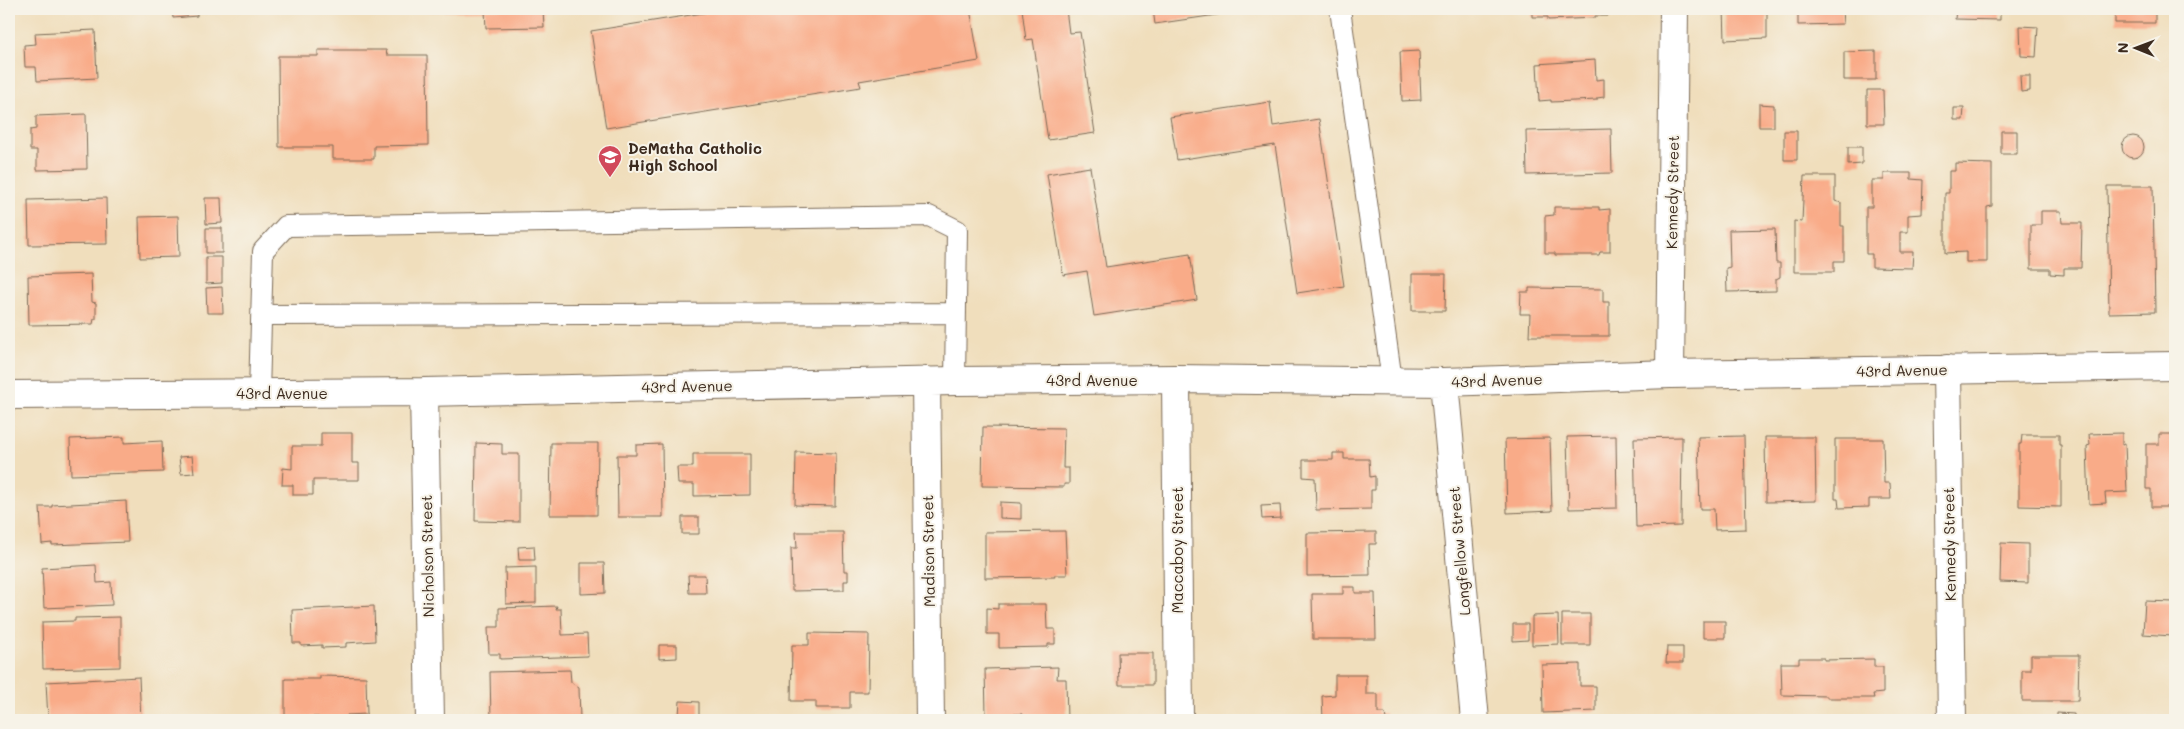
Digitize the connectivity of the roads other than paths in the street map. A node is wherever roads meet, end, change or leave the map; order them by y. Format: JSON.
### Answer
{"nodes":[{"id":1,"x":1340,"y":9,"type":"edge"},
{"id":2,"x":1674,"y":9,"type":"edge"},
{"id":3,"x":956,"y":313,"type":"junction"},
{"id":4,"x":262,"y":315,"type":"junction"},
{"id":5,"x":2175,"y":366,"type":"edge"},
{"id":6,"x":1947,"y":369,"type":"junction"},
{"id":7,"x":1670,"y":374,"type":"junction"},
{"id":8,"x":1176,"y":379,"type":"junction"},
{"id":9,"x":926,"y":381,"type":"junction"},
{"id":10,"x":955,"y":381,"type":"junction"},
{"id":11,"x":1392,"y":381,"type":"junction"},
{"id":12,"x":1444,"y":382,"type":"junction"},
{"id":13,"x":424,"y":392,"type":"junction"},
{"id":14,"x":259,"y":393,"type":"junction"},
{"id":15,"x":9,"y":395,"type":"edge"},
{"id":16,"x":430,"y":720,"type":"edge"},
{"id":17,"x":930,"y":720,"type":"edge"},
{"id":18,"x":1179,"y":720,"type":"edge"},
{"id":19,"x":1475,"y":720,"type":"edge"},
{"id":20,"x":1952,"y":720,"type":"edge"}],
"edges":[{"from":1,"to":11,"type":"lane"},
{"from":2,"to":7,"type":"street","name":"Kennedy Street"},
{"from":3,"to":4,"type":"lane"},
{"from":3,"to":4,"type":"lane"},
{"from":3,"to":10,"type":"lane"},
{"from":4,"to":14,"type":"lane"},
{"from":5,"to":6,"type":"street","name":"43rd Avenue"},
{"from":6,"to":7,"type":"street","name":"43rd Avenue"},
{"from":6,"to":20,"type":"street","name":"Kennedy Street"},
{"from":7,"to":12,"type":"street","name":"43rd Avenue"},
{"from":8,"to":10,"type":"street","name":"43rd Avenue"},
{"from":8,"to":11,"type":"street","name":"43rd Avenue"},
{"from":8,"to":18,"type":"street","name":"Maccaboy Street"},
{"from":9,"to":10,"type":"street","name":"43rd Avenue"},
{"from":9,"to":13,"type":"street","name":"43rd Avenue"},
{"from":9,"to":17,"type":"street","name":"Madison Street"},
{"from":11,"to":12,"type":"street","name":"43rd Avenue"},
{"from":12,"to":19,"type":"street","name":"Longfellow Street"},
{"from":13,"to":14,"type":"street","name":"43rd Avenue"},
{"from":13,"to":16,"type":"street","name":"Nicholson Street"},
{"from":14,"to":15,"type":"street","name":"43rd Avenue"}]}
